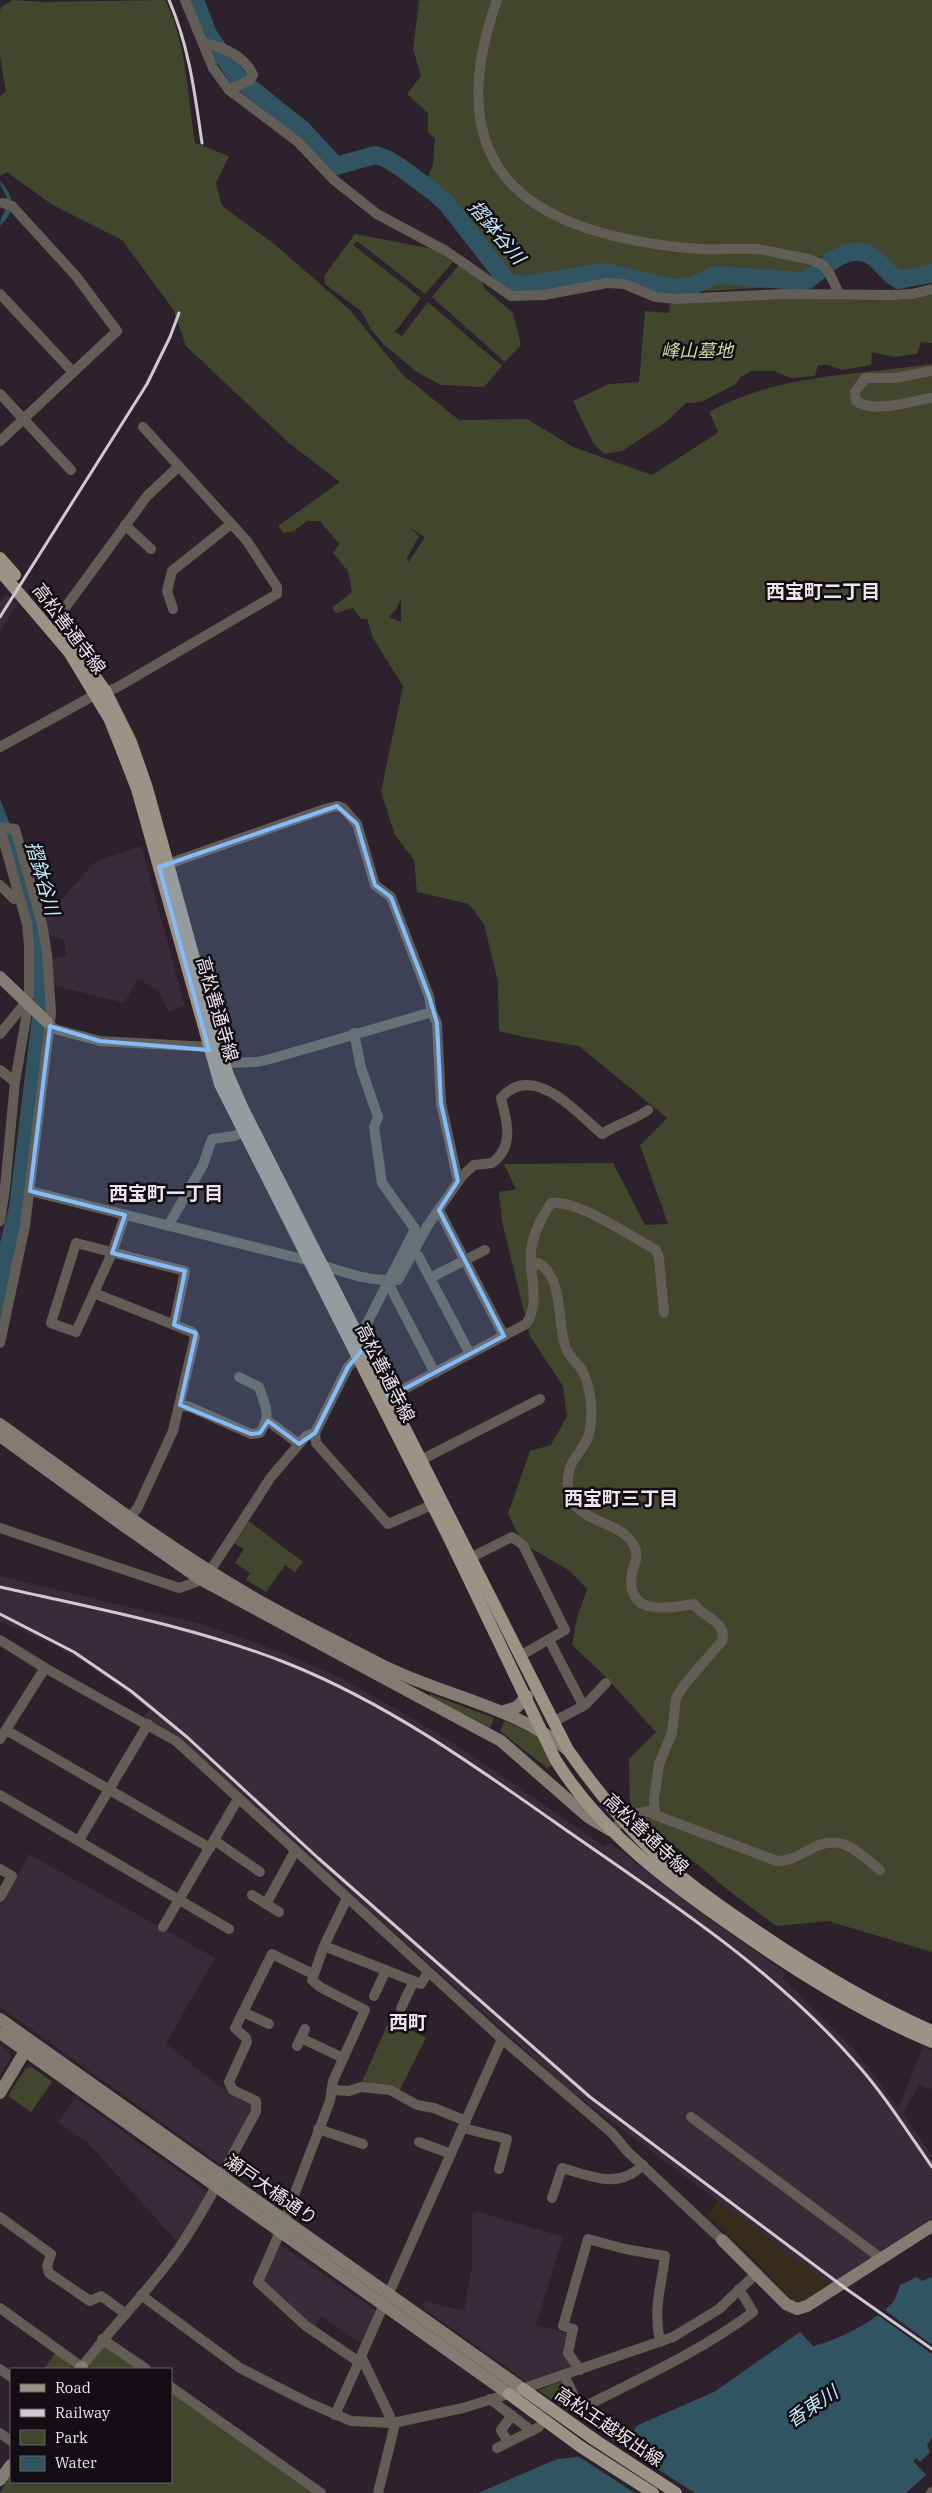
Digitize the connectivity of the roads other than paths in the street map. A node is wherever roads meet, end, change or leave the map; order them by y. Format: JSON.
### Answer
{"nodes":[{"id":1,"x":186,"y":0,"type":"edge"},
{"id":2,"x":497,"y":0,"type":"edge"},
{"id":3,"x":203,"y":44,"type":"junction"},
{"id":4,"x":229,"y":90,"type":"junction"},
{"id":5,"x":4,"y":204,"type":"edge"},
{"id":6,"x":932,"y":289,"type":"edge"},
{"id":7,"x":0,"y":294,"type":"edge"},
{"id":8,"x":839,"y":294,"type":"junction"},
{"id":9,"x":932,"y":370,"type":"edge"},
{"id":10,"x":73,"y":372,"type":"junction"},
{"id":11,"x":0,"y":394,"type":"edge"},
{"id":12,"x":932,"y":398,"type":"edge"},
{"id":13,"x":23,"y":419,"type":"junction"},
{"id":14,"x":142,"y":427,"type":"dead end"},
{"id":15,"x":0,"y":441,"type":"edge"},
{"id":16,"x":179,"y":466,"type":"junction"},
{"id":17,"x":72,"y":470,"type":"dead end"},
{"id":18,"x":231,"y":524,"type":"junction"},
{"id":19,"x":125,"y":525,"type":"junction"},
{"id":20,"x":151,"y":549,"type":"dead end"},
{"id":21,"x":0,"y":558,"type":"edge"},
{"id":22,"x":0,"y":571,"type":"edge"},
{"id":23,"x":173,"y":609,"type":"dead end"},
{"id":24,"x":59,"y":616,"type":"dead end"},
{"id":25,"x":101,"y":693,"type":"junction"},
{"id":26,"x":0,"y":747,"type":"edge"},
{"id":27,"x":0,"y":827,"type":"edge"},
{"id":28,"x":164,"y":865,"type":"junction"},
{"id":29,"x":0,"y":884,"type":"edge"},
{"id":30,"x":20,"y":898,"type":"junction"},
{"id":31,"x":0,"y":977,"type":"edge"},
{"id":32,"x":29,"y":1005,"type":"junction"},
{"id":33,"x":432,"y":1012,"type":"junction"},
{"id":34,"x":49,"y":1024,"type":"junction"},
{"id":35,"x":354,"y":1033,"type":"junction"},
{"id":36,"x":0,"y":1034,"type":"edge"},
{"id":37,"x":208,"y":1048,"type":"junction"},
{"id":38,"x":224,"y":1063,"type":"junction"},
{"id":39,"x":0,"y":1070,"type":"edge"},
{"id":40,"x":15,"y":1082,"type":"junction"},
{"id":41,"x":648,"y":1110,"type":"dead end"},
{"id":42,"x":244,"y":1132,"type":"junction"},
{"id":43,"x":4,"y":1160,"type":"edge"},
{"id":44,"x":458,"y":1182,"type":"junction"},
{"id":45,"x":30,"y":1191,"type":"junction"},
{"id":46,"x":439,"y":1210,"type":"junction"},
{"id":47,"x":125,"y":1215,"type":"junction"},
{"id":48,"x":0,"y":1220,"type":"edge"},
{"id":49,"x":168,"y":1226,"type":"junction"},
{"id":50,"x":485,"y":1250,"type":"dead end"},
{"id":51,"x":414,"y":1252,"type":"junction"},
{"id":52,"x":112,"y":1253,"type":"junction"},
{"id":53,"x":464,"y":1260,"type":"junction"},
{"id":54,"x":309,"y":1261,"type":"junction"},
{"id":55,"x":322,"y":1266,"type":"junction"},
{"id":56,"x":532,"y":1268,"type":"junction"},
{"id":57,"x":430,"y":1278,"type":"junction"},
{"id":58,"x":387,"y":1281,"type":"junction"},
{"id":59,"x":94,"y":1293,"type":"junction"},
{"id":60,"x":664,"y":1314,"type":"dead end"},
{"id":61,"x":174,"y":1325,"type":"junction"},
{"id":62,"x":357,"y":1334,"type":"junction"},
{"id":63,"x":504,"y":1336,"type":"junction"},
{"id":64,"x":0,"y":1343,"type":"edge"},
{"id":65,"x":470,"y":1354,"type":"junction"},
{"id":66,"x":357,"y":1357,"type":"junction"},
{"id":67,"x":435,"y":1373,"type":"junction"},
{"id":68,"x":239,"y":1377,"type":"dead end"},
{"id":69,"x":390,"y":1398,"type":"junction"},
{"id":70,"x":540,"y":1399,"type":"dead end"},
{"id":71,"x":180,"y":1404,"type":"junction"},
{"id":72,"x":268,"y":1421,"type":"junction"},
{"id":73,"x":0,"y":1424,"type":"edge"},
{"id":74,"x":314,"y":1433,"type":"junction"},
{"id":75,"x":0,"y":1436,"type":"edge"},
{"id":76,"x":299,"y":1444,"type":"junction"},
{"id":77,"x":421,"y":1460,"type":"junction"},
{"id":78,"x":432,"y":1505,"type":"junction"},
{"id":79,"x":127,"y":1522,"type":"junction"},
{"id":80,"x":0,"y":1528,"type":"edge"},
{"id":81,"x":465,"y":1560,"type":"junction"},
{"id":82,"x":205,"y":1575,"type":"junction"},
{"id":83,"x":0,"y":1640,"type":"edge"},
{"id":84,"x":549,"y":1640,"type":"junction"},
{"id":85,"x":520,"y":1656,"type":"junction"},
{"id":86,"x":45,"y":1668,"type":"junction"},
{"id":87,"x":606,"y":1683,"type":"dead end"},
{"id":88,"x":527,"y":1696,"type":"junction"},
{"id":89,"x":583,"y":1705,"type":"junction"},
{"id":90,"x":501,"y":1712,"type":"junction"},
{"id":91,"x":553,"y":1722,"type":"junction"},
{"id":92,"x":148,"y":1724,"type":"junction"},
{"id":93,"x":6,"y":1730,"type":"junction"},
{"id":94,"x":544,"y":1733,"type":"junction"},
{"id":95,"x":0,"y":1739,"type":"edge"},
{"id":96,"x":568,"y":1750,"type":"junction"},
{"id":97,"x":109,"y":1789,"type":"junction"},
{"id":98,"x":0,"y":1796,"type":"edge"},
{"id":99,"x":238,"y":1799,"type":"junction"},
{"id":100,"x":655,"y":1815,"type":"junction"},
{"id":101,"x":623,"y":1821,"type":"junction"},
{"id":102,"x":612,"y":1831,"type":"junction"},
{"id":103,"x":78,"y":1840,"type":"junction"},
{"id":104,"x":212,"y":1844,"type":"junction"},
{"id":105,"x":296,"y":1851,"type":"junction"},
{"id":106,"x":0,"y":1869,"type":"edge"},
{"id":107,"x":880,"y":1870,"type":"dead end"},
{"id":108,"x":260,"y":1872,"type":"dead end"},
{"id":109,"x":252,"y":1896,"type":"dead end"},
{"id":110,"x":0,"y":1897,"type":"edge"},
{"id":111,"x":347,"y":1898,"type":"junction"},
{"id":112,"x":179,"y":1900,"type":"junction"},
{"id":113,"x":266,"y":1904,"type":"junction"},
{"id":114,"x":279,"y":1912,"type":"dead end"},
{"id":115,"x":163,"y":1927,"type":"dead end"},
{"id":116,"x":228,"y":1929,"type":"dead end"},
{"id":117,"x":324,"y":1946,"type":"junction"},
{"id":118,"x":386,"y":1970,"type":"junction"},
{"id":119,"x":428,"y":1972,"type":"junction"},
{"id":120,"x":313,"y":1974,"type":"junction"},
{"id":121,"x":414,"y":1981,"type":"junction"},
{"id":122,"x":374,"y":1996,"type":"dead end"},
{"id":123,"x":401,"y":2008,"type":"dead end"},
{"id":124,"x":243,"y":2012,"type":"junction"},
{"id":125,"x":0,"y":2019,"type":"edge"},
{"id":126,"x":269,"y":2024,"type":"dead end"},
{"id":127,"x":932,"y":2030,"type":"edge"},
{"id":128,"x":0,"y":2033,"type":"edge"},
{"id":129,"x":301,"y":2038,"type":"dead end"},
{"id":130,"x":502,"y":2040,"type":"junction"},
{"id":131,"x":932,"y":2042,"type":"edge"},
{"id":132,"x":28,"y":2046,"type":"junction"},
{"id":133,"x":343,"y":2058,"type":"junction"},
{"id":134,"x":332,"y":2090,"type":"junction"},
{"id":135,"x":0,"y":2093,"type":"edge"},
{"id":136,"x":691,"y":2117,"type":"dead end"},
{"id":137,"x":464,"y":2125,"type":"junction"},
{"id":138,"x":318,"y":2129,"type":"junction"},
{"id":139,"x":418,"y":2142,"type":"dead end"},
{"id":140,"x":363,"y":2144,"type":"dead end"},
{"id":141,"x":451,"y":2154,"type":"junction"},
{"id":142,"x":643,"y":2165,"type":"junction"},
{"id":143,"x":499,"y":2169,"type":"dead end"},
{"id":144,"x":218,"y":2181,"type":"junction"},
{"id":145,"x":552,"y":2198,"type":"dead end"},
{"id":146,"x":0,"y":2217,"type":"edge"},
{"id":147,"x":282,"y":2226,"type":"junction"},
{"id":148,"x":932,"y":2226,"type":"edge"},
{"id":149,"x":722,"y":2240,"type":"joint"},
{"id":150,"x":882,"y":2259,"type":"junction"},
{"id":151,"x":757,"y":2272,"type":"junction"},
{"id":152,"x":739,"y":2289,"type":"junction"},
{"id":153,"x":141,"y":2295,"type":"junction"},
{"id":154,"x":385,"y":2299,"type":"junction"},
{"id":155,"x":0,"y":2308,"type":"edge"},
{"id":156,"x":126,"y":2314,"type":"junction"},
{"id":157,"x":102,"y":2339,"type":"junction"},
{"id":158,"x":660,"y":2342,"type":"junction"},
{"id":159,"x":360,"y":2359,"type":"junction"},
{"id":160,"x":81,"y":2368,"type":"edge"},
{"id":161,"x":145,"y":2368,"type":"edge"},
{"id":162,"x":580,"y":2370,"type":"junction"},
{"id":163,"x":564,"y":2375,"type":"junction"},
{"id":164,"x":172,"y":2388,"type":"edge"},
{"id":165,"x":523,"y":2389,"type":"junction"},
{"id":166,"x":508,"y":2394,"type":"junction"},
{"id":167,"x":490,"y":2399,"type":"junction"},
{"id":168,"x":335,"y":2415,"type":"junction"},
{"id":169,"x":512,"y":2415,"type":"junction"},
{"id":170,"x":392,"y":2423,"type":"junction"},
{"id":171,"x":508,"y":2442,"type":"junction"},
{"id":172,"x":497,"y":2448,"type":"dead end"},
{"id":173,"x":10,"y":2466,"type":"edge"},
{"id":174,"x":0,"y":2480,"type":"edge"},
{"id":175,"x":321,"y":2493,"type":"edge"},
{"id":176,"x":378,"y":2493,"type":"edge"},
{"id":177,"x":653,"y":2493,"type":"edge"},
{"id":178,"x":676,"y":2493,"type":"edge"}],
"edges":[{"from":1,"to":3,"type":"street"},
{"from":2,"to":8,"type":"street"},
{"from":3,"to":4,"type":"street"},
{"from":3,"to":4,"type":"street"},
{"from":4,"to":8,"type":"street"},
{"from":5,"to":10,"type":"street"},
{"from":6,"to":8,"type":"street"},
{"from":7,"to":10,"type":"street"},
{"from":9,"to":12,"type":"street"},
{"from":10,"to":13,"type":"street"},
{"from":11,"to":13,"type":"street"},
{"from":13,"to":15,"type":"street"},
{"from":13,"to":17,"type":"street"},
{"from":14,"to":16,"type":"street"},
{"from":16,"to":18,"type":"street"},
{"from":16,"to":19,"type":"street"},
{"from":18,"to":23,"type":"street"},
{"from":18,"to":25,"type":"street"},
{"from":19,"to":20,"type":"street"},
{"from":19,"to":24,"type":"street"},
{"from":21,"to":25,"type":"main road","name":"高松善通寺線"},
{"from":22,"to":25,"type":"main road","name":"高松善通寺線"},
{"from":25,"to":26,"type":"street"},
{"from":25,"to":28,"type":"main road","name":"高松善通寺線"},
{"from":27,"to":30,"type":"street"},
{"from":27,"to":34,"type":"street"},
{"from":28,"to":33,"type":"street"},
{"from":28,"to":37,"type":"main road","name":"高松善通寺線"},
{"from":28,"to":38,"type":"main road","name":"高松善通寺線"},
{"from":29,"to":30,"type":"street"},
{"from":30,"to":32,"type":"street"},
{"from":31,"to":32,"type":"street"},
{"from":32,"to":34,"type":"street"},
{"from":32,"to":36,"type":"street"},
{"from":32,"to":40,"type":"street"},
{"from":33,"to":35,"type":"street"},
{"from":33,"to":44,"type":"street"},
{"from":34,"to":37,"type":"street"},
{"from":34,"to":45,"type":"street"},
{"from":35,"to":38,"type":"street"},
{"from":35,"to":58,"type":"street"},
{"from":37,"to":42,"type":"main road","name":"高松善通寺線"},
{"from":38,"to":55,"type":"main road","name":"高松善通寺線"},
{"from":39,"to":40,"type":"street"},
{"from":40,"to":43,"type":"street"},
{"from":41,"to":44,"type":"street"},
{"from":42,"to":49,"type":"street"},
{"from":42,"to":54,"type":"main road","name":"高松善通寺線"},
{"from":43,"to":48,"type":"street"},
{"from":44,"to":46,"type":"street"},
{"from":45,"to":47,"type":"street"},
{"from":45,"to":64,"type":"street"},
{"from":46,"to":51,"type":"street"},
{"from":46,"to":53,"type":"street"},
{"from":47,"to":49,"type":"street"},
{"from":47,"to":52,"type":"street"},
{"from":49,"to":54,"type":"street"},
{"from":50,"to":53,"type":"street"},
{"from":51,"to":57,"type":"street"},
{"from":51,"to":58,"type":"street"},
{"from":52,"to":59,"type":"street"},
{"from":52,"to":59,"type":"street"},
{"from":52,"to":61,"type":"street"},
{"from":53,"to":57,"type":"street"},
{"from":53,"to":63,"type":"street"},
{"from":54,"to":55,"type":"street"},
{"from":54,"to":66,"type":"main road","name":"高松善通寺線"},
{"from":55,"to":58,"type":"street"},
{"from":55,"to":62,"type":"main road","name":"高松善通寺線"},
{"from":56,"to":60,"type":"street"},
{"from":56,"to":63,"type":"street"},
{"from":56,"to":100,"type":"street"},
{"from":57,"to":65,"type":"street"},
{"from":58,"to":62,"type":"street"},
{"from":58,"to":67,"type":"street"},
{"from":59,"to":61,"type":"street"},
{"from":61,"to":71,"type":"street"},
{"from":62,"to":69,"type":"main road","name":"高松善通寺線"},
{"from":63,"to":65,"type":"street"},
{"from":65,"to":67,"type":"street"},
{"from":66,"to":74,"type":"street"},
{"from":66,"to":78,"type":"main road","name":"高松善通寺線"},
{"from":67,"to":69,"type":"street"},
{"from":68,"to":72,"type":"street"},
{"from":69,"to":77,"type":"main road","name":"高松善通寺線"},
{"from":70,"to":77,"type":"street"},
{"from":71,"to":72,"type":"street"},
{"from":71,"to":79,"type":"street"},
{"from":72,"to":76,"type":"street"},
{"from":73,"to":79,"type":"street"},
{"from":74,"to":76,"type":"street"},
{"from":74,"to":78,"type":"street"},
{"from":75,"to":79,"type":"street"},
{"from":76,"to":82,"type":"street"},
{"from":77,"to":81,"type":"main road","name":"高松善通寺線"},
{"from":78,"to":81,"type":"main road","name":"高松善通寺線"},
{"from":79,"to":82,"type":"street"},
{"from":80,"to":82,"type":"street"},
{"from":81,"to":84,"type":"street"},
{"from":81,"to":85,"type":"main road","name":"高松善通寺線"},
{"from":81,"to":88,"type":"main road","name":"高松善通寺線"},
{"from":82,"to":90,"type":"street"},
{"from":82,"to":102,"type":"street"},
{"from":83,"to":86,"type":"street"},
{"from":84,"to":85,"type":"street"},
{"from":84,"to":89,"type":"street"},
{"from":85,"to":91,"type":"main road","name":"高松善通寺線"},
{"from":86,"to":92,"type":"street"},
{"from":86,"to":93,"type":"street"},
{"from":87,"to":89,"type":"street"},
{"from":88,"to":90,"type":"street"},
{"from":88,"to":94,"type":"main road","name":"高松善通寺線"},
{"from":89,"to":91,"type":"street"},
{"from":90,"to":94,"type":"street"},
{"from":91,"to":96,"type":"main road","name":"高松善通寺線"},
{"from":92,"to":97,"type":"street"},
{"from":92,"to":99,"type":"street"},
{"from":93,"to":95,"type":"street"},
{"from":93,"to":97,"type":"street"},
{"from":94,"to":96,"type":"street"},
{"from":94,"to":102,"type":"main road","name":"高松善通寺線"},
{"from":96,"to":101,"type":"main road","name":"高松善通寺線"},
{"from":97,"to":103,"type":"street"},
{"from":97,"to":104,"type":"street"},
{"from":98,"to":103,"type":"street"},
{"from":99,"to":104,"type":"street"},
{"from":99,"to":105,"type":"street"},
{"from":100,"to":101,"type":"street"},
{"from":100,"to":107,"type":"street"},
{"from":101,"to":102,"type":"street"},
{"from":101,"to":127,"type":"main road","name":"高松善通寺線"},
{"from":102,"to":131,"type":"main road","name":"高松善通寺線"},
{"from":103,"to":112,"type":"street"},
{"from":104,"to":108,"type":"street"},
{"from":104,"to":112,"type":"street"},
{"from":105,"to":111,"type":"street"},
{"from":105,"to":113,"type":"street"},
{"from":106,"to":110,"type":"street"},
{"from":109,"to":113,"type":"street"},
{"from":111,"to":117,"type":"street"},
{"from":111,"to":119,"type":"street"},
{"from":112,"to":115,"type":"street"},
{"from":112,"to":116,"type":"street"},
{"from":113,"to":114,"type":"street"},
{"from":117,"to":118,"type":"street"},
{"from":117,"to":120,"type":"street"},
{"from":118,"to":121,"type":"street"},
{"from":118,"to":122,"type":"street"},
{"from":119,"to":121,"type":"street"},
{"from":119,"to":130,"type":"street"},
{"from":120,"to":124,"type":"street"},
{"from":120,"to":133,"type":"street"},
{"from":121,"to":123,"type":"street"},
{"from":124,"to":126,"type":"street"},
{"from":124,"to":144,"type":"street"},
{"from":125,"to":132,"type":"street","name":"瀬戸大橋通り"},
{"from":128,"to":132,"type":"street","name":"瀬戸大橋通り"},
{"from":129,"to":133,"type":"street"},
{"from":130,"to":137,"type":"street"},
{"from":130,"to":142,"type":"street"},
{"from":132,"to":135,"type":"street"},
{"from":132,"to":144,"type":"street","name":"瀬戸大橋通り"},
{"from":133,"to":134,"type":"street"},
{"from":134,"to":137,"type":"street"},
{"from":134,"to":138,"type":"street"},
{"from":136,"to":150,"type":"street"},
{"from":137,"to":141,"type":"street"},
{"from":137,"to":143,"type":"street"},
{"from":138,"to":140,"type":"street"},
{"from":138,"to":147,"type":"street"},
{"from":139,"to":141,"type":"street"},
{"from":141,"to":154,"type":"street"},
{"from":142,"to":145,"type":"street"},
{"from":142,"to":149,"type":"street"},
{"from":144,"to":147,"type":"street","name":"瀬戸大橋通り"},
{"from":144,"to":153,"type":"street"},
{"from":146,"to":156,"type":"street"},
{"from":147,"to":154,"type":"street","name":"瀬戸大橋通り"},
{"from":147,"to":159,"type":"street"},
{"from":148,"to":150,"type":"street"},
{"from":149,"to":151,"type":"street"},
{"from":150,"to":151,"type":"street"},
{"from":151,"to":152,"type":"street"},
{"from":152,"to":158,"type":"street"},
{"from":152,"to":163,"type":"street"},
{"from":153,"to":156,"type":"street"},
{"from":153,"to":168,"type":"street"},
{"from":154,"to":159,"type":"street"},
{"from":154,"to":165,"type":"street","name":"瀬戸大橋通り"},
{"from":154,"to":166,"type":"street","name":"瀬戸大橋通り"},
{"from":155,"to":160,"type":"street"},
{"from":156,"to":157,"type":"street"},
{"from":157,"to":160,"type":"street"},
{"from":157,"to":161,"type":"street"},
{"from":158,"to":162,"type":"street"},
{"from":158,"to":162,"type":"street"},
{"from":159,"to":168,"type":"street"},
{"from":159,"to":170,"type":"street"},
{"from":162,"to":163,"type":"street"},
{"from":163,"to":165,"type":"street"},
{"from":164,"to":175,"type":"street"},
{"from":165,"to":166,"type":"street"},
{"from":165,"to":178,"type":"main road","name":"高松王越坂出線"},
{"from":166,"to":167,"type":"street"},
{"from":166,"to":177,"type":"main road","name":"高松王越坂出線"},
{"from":167,"to":169,"type":"street"},
{"from":167,"to":170,"type":"street"},
{"from":168,"to":170,"type":"street"},
{"from":169,"to":171,"type":"street"},
{"from":169,"to":171,"type":"street"},
{"from":170,"to":176,"type":"street"},
{"from":171,"to":172,"type":"street"},
{"from":173,"to":174,"type":"street"}]}
